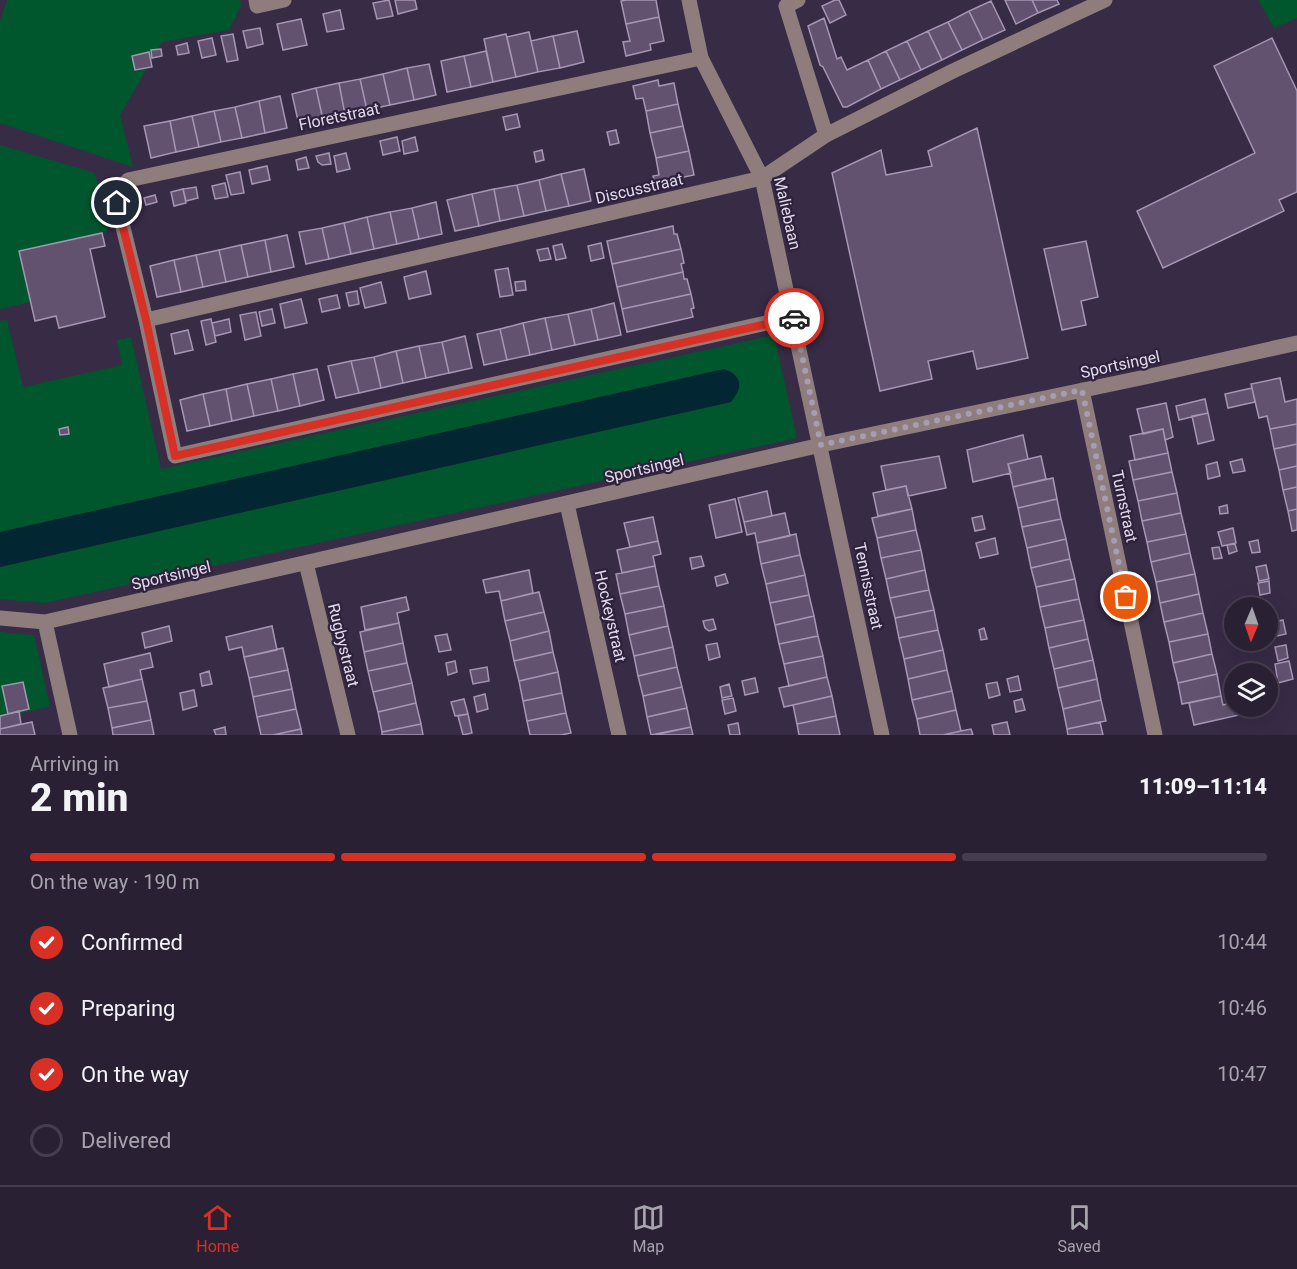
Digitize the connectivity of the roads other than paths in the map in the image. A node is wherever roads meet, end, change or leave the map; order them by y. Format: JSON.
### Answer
{"nodes":[{"id":1,"x":256,"y":0,"type":"edge"},
{"id":2,"x":284,"y":0,"type":"edge"},
{"id":3,"x":689,"y":0,"type":"edge"},
{"id":4,"x":798,"y":0,"type":"edge"},
{"id":5,"x":1105,"y":0,"type":"edge"},
{"id":6,"x":701,"y":58,"type":"junction"},
{"id":7,"x":826,"y":135,"type":"junction"},
{"id":8,"x":762,"y":178,"type":"junction"},
{"id":9,"x":793,"y":317,"type":"junction"},
{"id":10,"x":146,"y":320,"type":"junction"},
{"id":11,"x":1297,"y":343,"type":"edge"},
{"id":12,"x":1082,"y":390,"type":"junction"},
{"id":13,"x":821,"y":445,"type":"junction"},
{"id":14,"x":567,"y":504,"type":"junction"},
{"id":15,"x":306,"y":563,"type":"junction"},
{"id":16,"x":0,"y":618,"type":"edge"},
{"id":17,"x":45,"y":622,"type":"junction"},
{"id":18,"x":70,"y":735,"type":"edge"},
{"id":19,"x":348,"y":735,"type":"edge"},
{"id":20,"x":619,"y":735,"type":"edge"},
{"id":21,"x":882,"y":735,"type":"edge"},
{"id":22,"x":1155,"y":735,"type":"edge"}],
"edges":[{"from":1,"to":2,"type":"street"},
{"from":3,"to":6,"type":"street","name":"Maliebaan"},
{"from":4,"to":7,"type":"street"},
{"from":5,"to":7,"type":"street","name":"Discusstraat"},
{"from":6,"to":8,"type":"street","name":"Maliebaan"},
{"from":6,"to":10,"type":"street","name":"Floretstraat"},
{"from":7,"to":8,"type":"street","name":"Discusstraat"},
{"from":8,"to":9,"type":"street","name":"Maliebaan"},
{"from":8,"to":10,"type":"street","name":"Discusstraat"},
{"from":9,"to":10,"type":"street"},
{"from":9,"to":13,"type":"street","name":"Maliebaan"},
{"from":11,"to":12,"type":"street","name":"Sportsingel"},
{"from":12,"to":13,"type":"street","name":"Sportsingel"},
{"from":12,"to":22,"type":"street","name":"Turnstraat"},
{"from":13,"to":14,"type":"street","name":"Sportsingel"},
{"from":13,"to":21,"type":"street","name":"Tennisstraat"},
{"from":14,"to":15,"type":"street","name":"Sportsingel"},
{"from":14,"to":20,"type":"street","name":"Hockeystraat"},
{"from":15,"to":17,"type":"street","name":"Sportsingel"},
{"from":15,"to":19,"type":"street","name":"Rugbystraat"},
{"from":16,"to":17,"type":"street","name":"Sportsingel"},
{"from":17,"to":18,"type":"street"}]}
